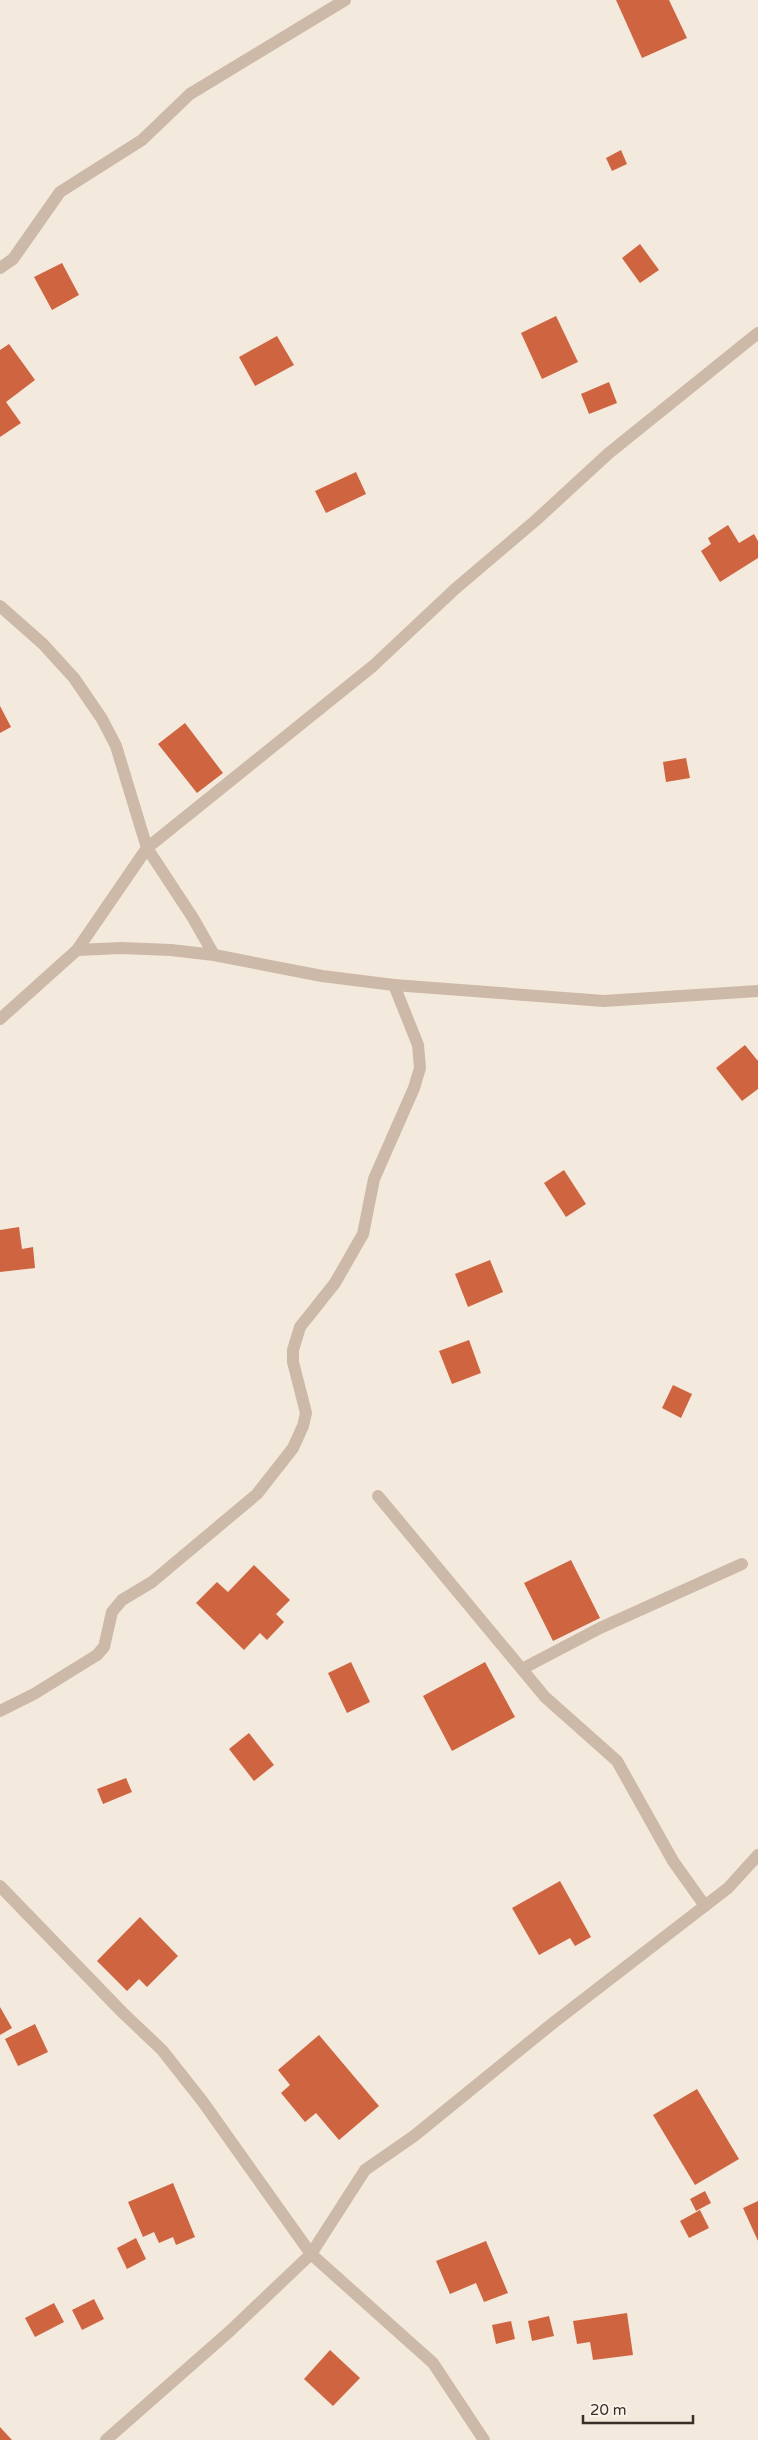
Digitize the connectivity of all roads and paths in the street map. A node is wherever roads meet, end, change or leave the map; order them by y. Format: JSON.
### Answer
{"nodes":[{"id":1,"x":344,"y":0,"type":"edge"},
{"id":2,"x":0,"y":268,"type":"edge"},
{"id":3,"x":758,"y":333,"type":"edge"},
{"id":4,"x":0,"y":606,"type":"edge"},
{"id":5,"x":147,"y":848,"type":"junction"},
{"id":6,"x":77,"y":950,"type":"junction"},
{"id":7,"x":214,"y":955,"type":"junction"},
{"id":8,"x":394,"y":985,"type":"junction"},
{"id":9,"x":758,"y":991,"type":"edge"},
{"id":10,"x":2,"y":1016,"type":"edge"},
{"id":11,"x":378,"y":1496,"type":"dead end"},
{"id":12,"x":742,"y":1564,"type":"dead end"},
{"id":13,"x":522,"y":1669,"type":"junction"},
{"id":14,"x":0,"y":1711,"type":"edge"},
{"id":15,"x":758,"y":1855,"type":"edge"},
{"id":16,"x":0,"y":1886,"type":"edge"},
{"id":17,"x":705,"y":1906,"type":"junction"},
{"id":18,"x":311,"y":2254,"type":"junction"},
{"id":19,"x":106,"y":2440,"type":"edge"},
{"id":20,"x":484,"y":2440,"type":"edge"}],
"edges":[{"from":1,"to":2,"type":"street"},
{"from":3,"to":5,"type":"street"},
{"from":4,"to":5,"type":"street"},
{"from":5,"to":6,"type":"street"},
{"from":5,"to":7,"type":"street"},
{"from":6,"to":7,"type":"street"},
{"from":6,"to":10,"type":"street"},
{"from":7,"to":8,"type":"street"},
{"from":8,"to":9,"type":"street"},
{"from":8,"to":14,"type":"street"},
{"from":11,"to":13,"type":"street"},
{"from":12,"to":13,"type":"street"},
{"from":13,"to":17,"type":"street"},
{"from":15,"to":17,"type":"street"},
{"from":16,"to":18,"type":"street"},
{"from":17,"to":18,"type":"street"},
{"from":18,"to":19,"type":"street"},
{"from":18,"to":20,"type":"street"}]}
